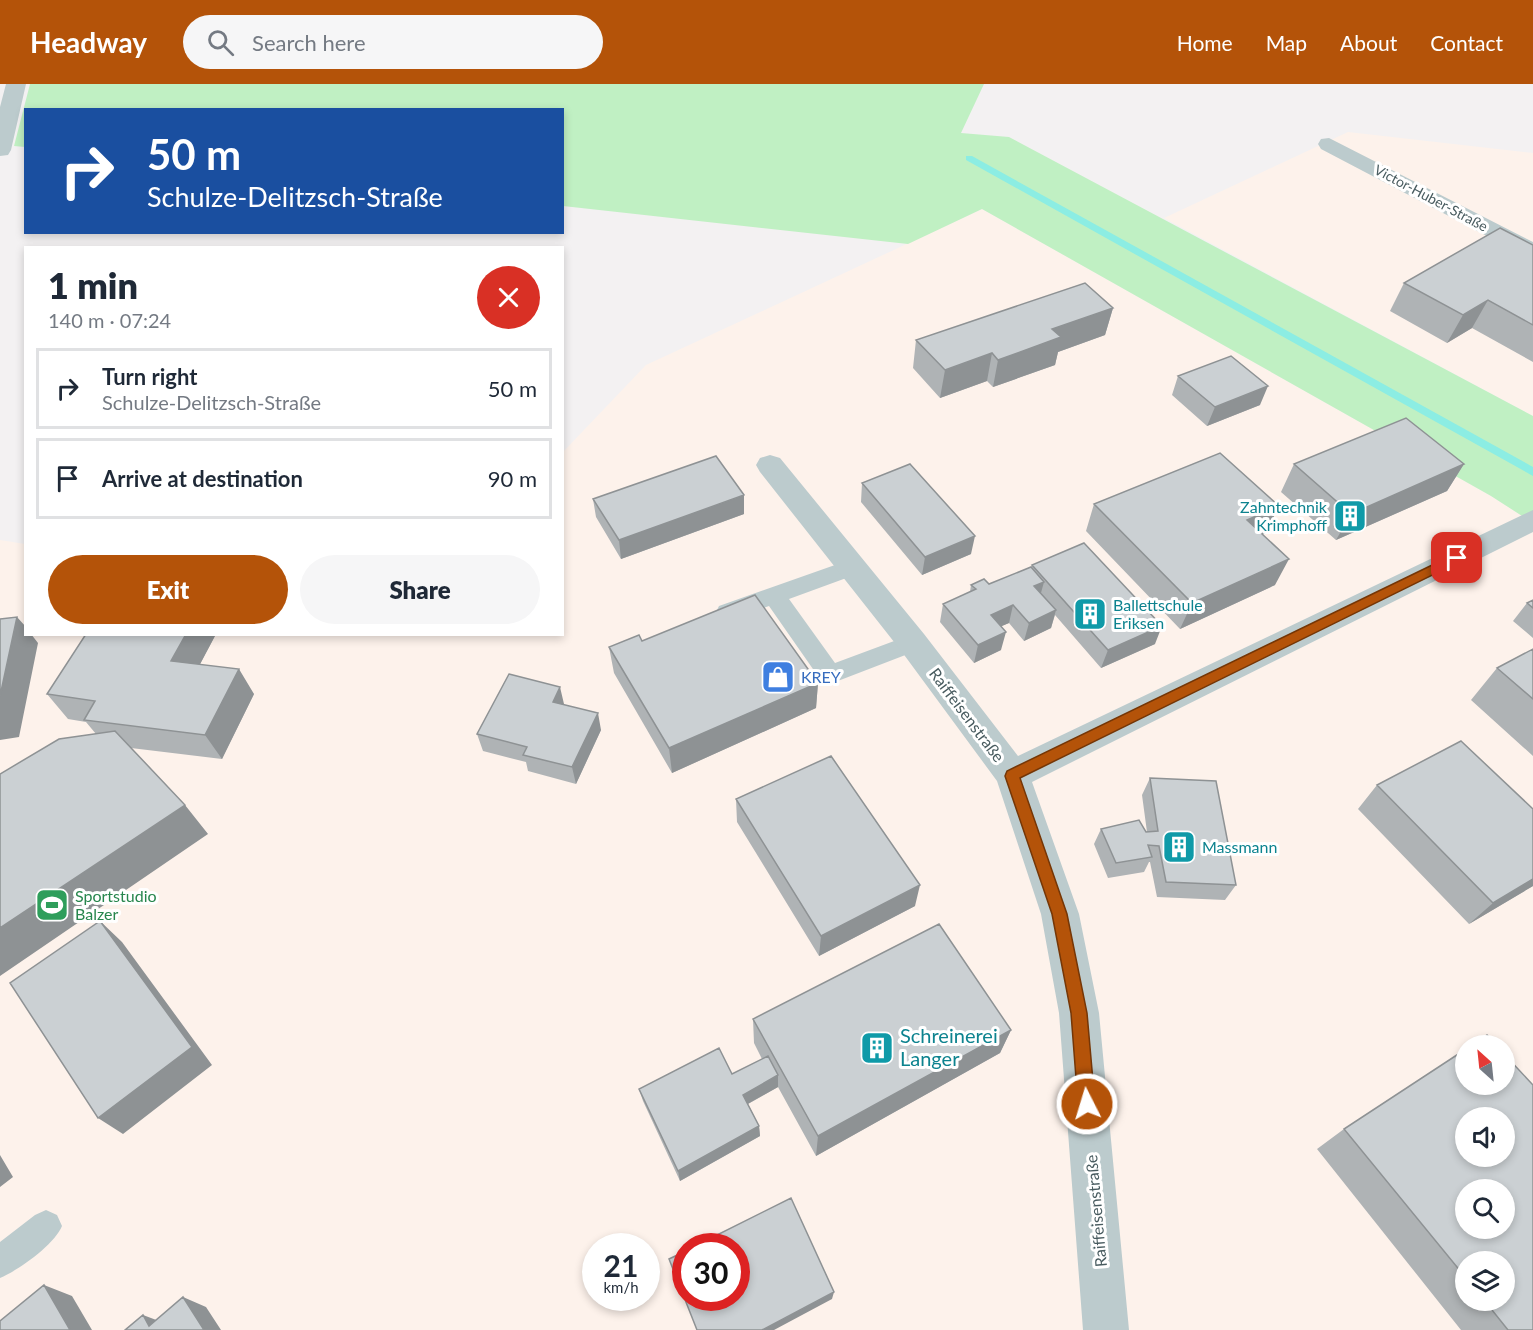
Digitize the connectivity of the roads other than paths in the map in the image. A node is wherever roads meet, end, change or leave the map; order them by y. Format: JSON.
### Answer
{"nodes":[{"id":1,"x":16,"y":84,"type":"edge"},
{"id":2,"x":1329,"y":144,"type":"dead end"},
{"id":3,"x":0,"y":150,"type":"edge"},
{"id":4,"x":1533,"y":251,"type":"edge"},
{"id":5,"x":770,"y":465,"type":"dead end"},
{"id":6,"x":1533,"y":520,"type":"edge"},
{"id":7,"x":852,"y":567,"type":"junction"},
{"id":8,"x":774,"y":595,"type":"junction"},
{"id":9,"x":708,"y":619,"type":"edge"},
{"id":10,"x":913,"y":643,"type":"junction"},
{"id":11,"x":1012,"y":776,"type":"junction"},
{"id":12,"x":46,"y":1226,"type":"dead end"},
{"id":13,"x":0,"y":1262,"type":"edge"},
{"id":14,"x":1106,"y":1330,"type":"edge"}],
"edges":[{"from":1,"to":3,"type":"street"},
{"from":2,"to":4,"type":"street","name":"Victor-Huber-Straße"},
{"from":5,"to":7,"type":"street","name":"Raiffeisenstraße"},
{"from":6,"to":11,"type":"street"},
{"from":7,"to":8,"type":"lane"},
{"from":7,"to":10,"type":"street","name":"Raiffeisenstraße"},
{"from":8,"to":9,"type":"lane"},
{"from":8,"to":10,"type":"lane"},
{"from":10,"to":11,"type":"street","name":"Raiffeisenstraße"},
{"from":11,"to":14,"type":"street","name":"Raiffeisenstraße"},
{"from":12,"to":13,"type":"lane"}]}
